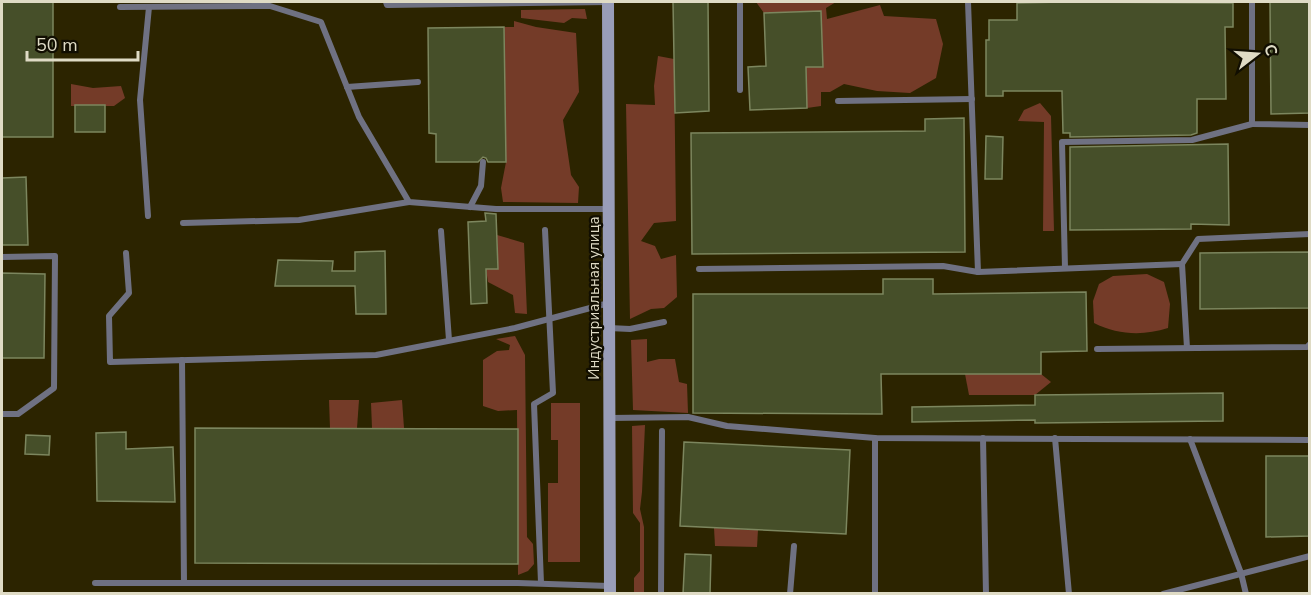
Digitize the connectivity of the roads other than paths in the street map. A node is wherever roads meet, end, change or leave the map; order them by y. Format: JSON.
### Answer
{"nodes":[{"id":1,"x":386,"y":2,"type":"edge"},
{"id":2,"x":608,"y":2,"type":"edge"},
{"id":3,"x":740,"y":2,"type":"edge"},
{"id":4,"x":968,"y":2,"type":"edge"},
{"id":5,"x":1252,"y":2,"type":"edge"},
{"id":6,"x":440,"y":3,"type":"edge"},
{"id":7,"x":120,"y":7,"type":"dead end"},
{"id":8,"x":149,"y":7,"type":"junction"},
{"id":9,"x":418,"y":81,"type":"dead end"},
{"id":10,"x":347,"y":87,"type":"junction"},
{"id":11,"x":740,"y":90,"type":"dead end"},
{"id":12,"x":972,"y":99,"type":"junction"},
{"id":13,"x":838,"y":101,"type":"dead end"},
{"id":14,"x":1252,"y":124,"type":"junction"},
{"id":15,"x":1310,"y":125,"type":"edge"},
{"id":16,"x":483,"y":162,"type":"dead end"},
{"id":17,"x":409,"y":202,"type":"junction"},
{"id":18,"x":470,"y":207,"type":"junction"},
{"id":19,"x":609,"y":209,"type":"junction"},
{"id":20,"x":148,"y":216,"type":"dead end"},
{"id":21,"x":183,"y":223,"type":"dead end"},
{"id":22,"x":545,"y":230,"type":"dead end"},
{"id":23,"x":441,"y":231,"type":"dead end"},
{"id":24,"x":1310,"y":234,"type":"edge"},
{"id":25,"x":126,"y":253,"type":"dead end"},
{"id":26,"x":2,"y":257,"type":"edge"},
{"id":27,"x":1182,"y":264,"type":"junction"},
{"id":28,"x":1065,"y":268,"type":"junction"},
{"id":29,"x":699,"y":269,"type":"dead end"},
{"id":30,"x":978,"y":272,"type":"junction"},
{"id":31,"x":609,"y":303,"type":"junction"},
{"id":32,"x":550,"y":318,"type":"junction"},
{"id":33,"x":664,"y":322,"type":"dead end"},
{"id":34,"x":609,"y":328,"type":"junction"},
{"id":35,"x":449,"y":340,"type":"junction"},
{"id":36,"x":1309,"y":347,"type":"edge"},
{"id":37,"x":1187,"y":348,"type":"junction"},
{"id":38,"x":1097,"y":349,"type":"dead end"},
{"id":39,"x":182,"y":360,"type":"junction"},
{"id":40,"x":2,"y":414,"type":"edge"},
{"id":41,"x":610,"y":418,"type":"junction"},
{"id":42,"x":662,"y":431,"type":"dead end"},
{"id":43,"x":875,"y":438,"type":"junction"},
{"id":44,"x":983,"y":438,"type":"junction"},
{"id":45,"x":1055,"y":438,"type":"junction"},
{"id":46,"x":1190,"y":439,"type":"junction"},
{"id":47,"x":1310,"y":440,"type":"edge"},
{"id":48,"x":794,"y":546,"type":"dead end"},
{"id":49,"x":1310,"y":556,"type":"edge"},
{"id":50,"x":1241,"y":573,"type":"junction"},
{"id":51,"x":184,"y":583,"type":"junction"},
{"id":52,"x":541,"y":583,"type":"junction"},
{"id":53,"x":95,"y":584,"type":"dead end"},
{"id":54,"x":610,"y":590,"type":"edge"},
{"id":55,"x":662,"y":594,"type":"edge"},
{"id":56,"x":790,"y":594,"type":"edge"},
{"id":57,"x":875,"y":594,"type":"edge"},
{"id":58,"x":986,"y":594,"type":"edge"},
{"id":59,"x":1069,"y":594,"type":"edge"},
{"id":60,"x":1163,"y":594,"type":"edge"},
{"id":61,"x":1246,"y":594,"type":"edge"}],
"edges":[{"from":1,"to":6,"type":"lane"},
{"from":2,"to":6,"type":"lane"},
{"from":2,"to":19,"type":"main road","name":"Индустриальная улица"},
{"from":3,"to":11,"type":"lane"},
{"from":4,"to":12,"type":"lane"},
{"from":5,"to":14,"type":"lane"},
{"from":7,"to":8,"type":"lane"},
{"from":8,"to":10,"type":"lane"},
{"from":8,"to":20,"type":"lane"},
{"from":9,"to":10,"type":"lane"},
{"from":10,"to":17,"type":"lane"},
{"from":12,"to":13,"type":"lane"},
{"from":12,"to":30,"type":"lane"},
{"from":14,"to":15,"type":"lane"},
{"from":14,"to":28,"type":"lane"},
{"from":16,"to":18,"type":"lane"},
{"from":17,"to":18,"type":"lane"},
{"from":17,"to":21,"type":"lane"},
{"from":18,"to":19,"type":"lane"},
{"from":19,"to":31,"type":"main road","name":"Индустриальная улица"},
{"from":22,"to":32,"type":"lane"},
{"from":23,"to":35,"type":"lane"},
{"from":24,"to":27,"type":"lane"},
{"from":25,"to":39,"type":"lane"},
{"from":26,"to":40,"type":"lane"},
{"from":27,"to":28,"type":"lane"},
{"from":27,"to":37,"type":"lane"},
{"from":28,"to":30,"type":"lane"},
{"from":29,"to":30,"type":"lane"},
{"from":31,"to":32,"type":"lane"},
{"from":31,"to":34,"type":"main road","name":"Индустриальная улица"},
{"from":32,"to":35,"type":"lane"},
{"from":32,"to":52,"type":"lane"},
{"from":33,"to":34,"type":"lane"},
{"from":34,"to":41,"type":"main road","name":"Индустриальная улица"},
{"from":35,"to":39,"type":"lane"},
{"from":36,"to":37,"type":"lane"},
{"from":37,"to":38,"type":"lane"},
{"from":39,"to":51,"type":"lane"},
{"from":41,"to":43,"type":"lane"},
{"from":41,"to":54,"type":"main road","name":"Индустриальная улица"},
{"from":42,"to":55,"type":"lane"},
{"from":43,"to":44,"type":"lane"},
{"from":43,"to":57,"type":"lane"},
{"from":44,"to":45,"type":"lane"},
{"from":44,"to":58,"type":"lane"},
{"from":45,"to":46,"type":"lane"},
{"from":45,"to":59,"type":"lane"},
{"from":46,"to":47,"type":"lane"},
{"from":46,"to":50,"type":"lane"},
{"from":48,"to":56,"type":"lane"},
{"from":49,"to":50,"type":"lane"},
{"from":50,"to":60,"type":"lane"},
{"from":50,"to":61,"type":"lane"},
{"from":51,"to":52,"type":"lane"},
{"from":51,"to":53,"type":"lane"},
{"from":52,"to":54,"type":"lane"}]}
